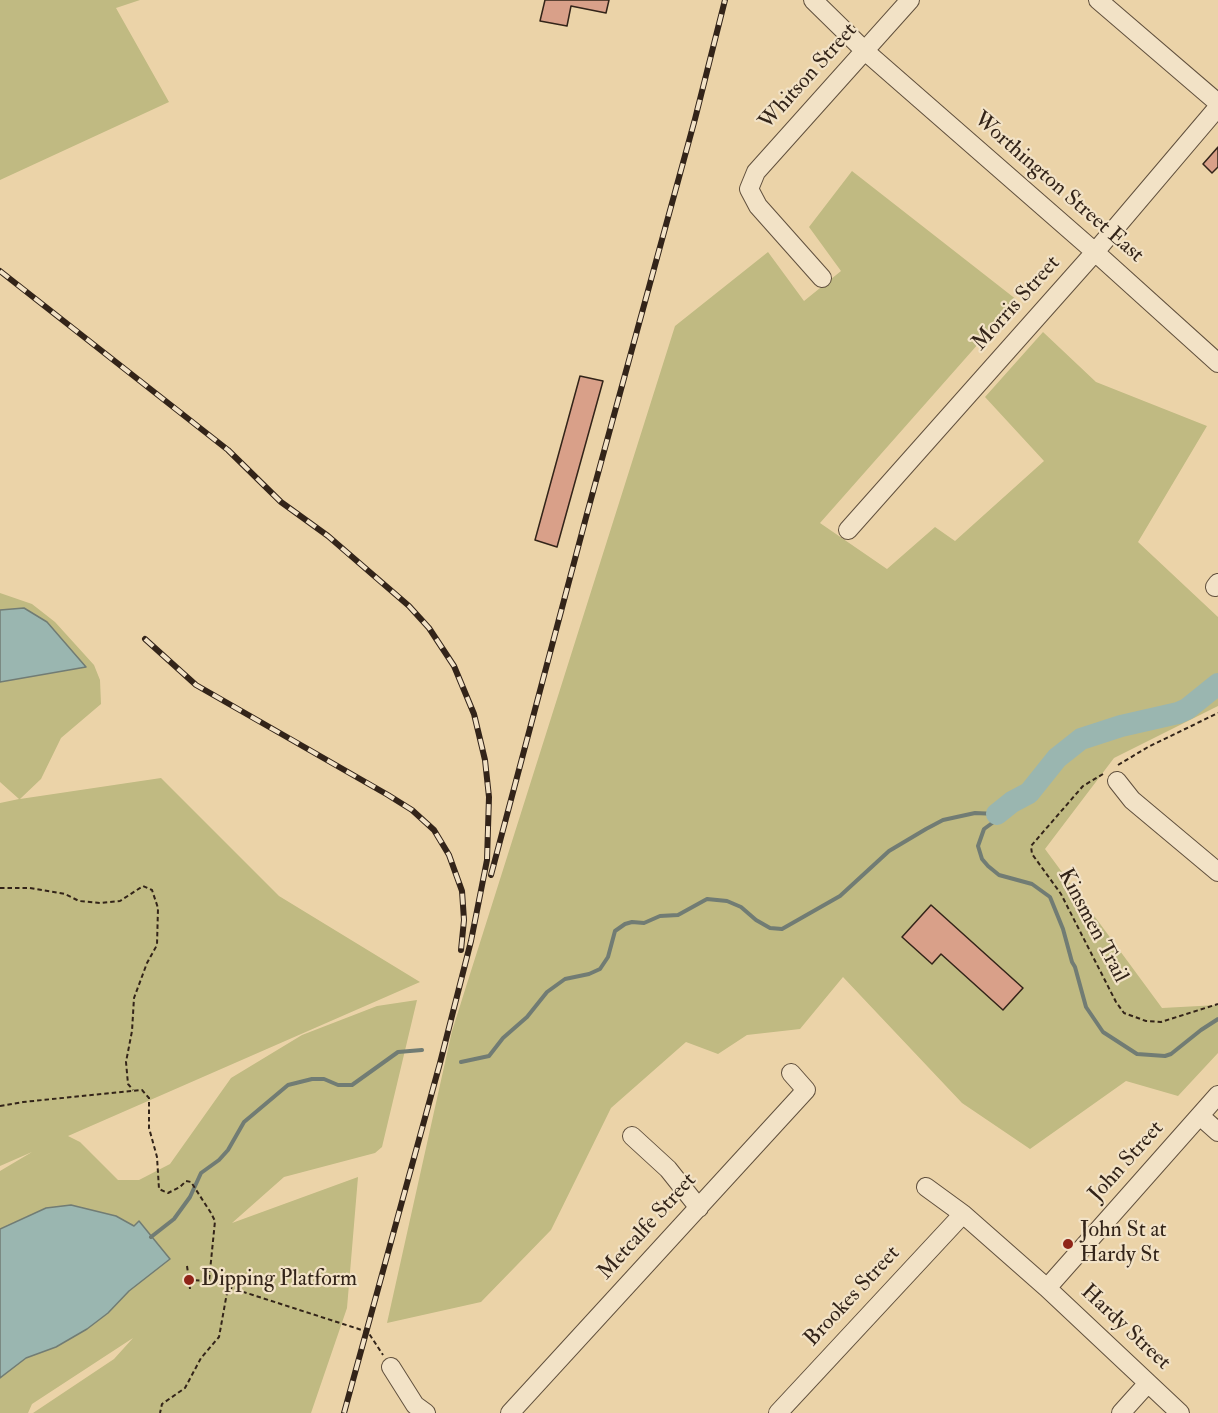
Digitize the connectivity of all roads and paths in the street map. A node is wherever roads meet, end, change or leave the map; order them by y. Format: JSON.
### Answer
{"nodes":[{"id":1,"x":813,"y":0,"type":"edge"},
{"id":2,"x":910,"y":0,"type":"edge"},
{"id":3,"x":1108,"y":3,"type":"edge"},
{"id":4,"x":865,"y":51,"type":"junction"},
{"id":5,"x":1218,"y":105,"type":"edge"},
{"id":6,"x":1095,"y":252,"type":"junction"},
{"id":7,"x":822,"y":278,"type":"dead end"},
{"id":8,"x":1218,"y":363,"type":"edge"},
{"id":9,"x":848,"y":530,"type":"dead end"},
{"id":10,"x":1218,"y":713,"type":"edge"},
{"id":11,"x":1113,"y":773,"type":"junction"},
{"id":12,"x":1218,"y":872,"type":"edge"},
{"id":13,"x":0,"y":888,"type":"edge"},
{"id":14,"x":1218,"y":1004,"type":"edge"},
{"id":15,"x":791,"y":1073,"type":"dead end"},
{"id":16,"x":133,"y":1090,"type":"junction"},
{"id":17,"x":1218,"y":1095,"type":"edge"},
{"id":18,"x":0,"y":1106,"type":"edge"},
{"id":19,"x":1200,"y":1116,"type":"junction"},
{"id":20,"x":1218,"y":1132,"type":"edge"},
{"id":21,"x":632,"y":1136,"type":"dead end"},
{"id":22,"x":926,"y":1187,"type":"dead end"},
{"id":23,"x":699,"y":1208,"type":"junction"},
{"id":24,"x":963,"y":1214,"type":"junction"},
{"id":25,"x":187,"y":1266,"type":"dead end"},
{"id":26,"x":189,"y":1280,"type":"junction"},
{"id":27,"x":209,"y":1281,"type":"junction"},
{"id":28,"x":228,"y":1287,"type":"junction"},
{"id":29,"x":1047,"y":1287,"type":"junction"},
{"id":30,"x":190,"y":1290,"type":"dead end"},
{"id":31,"x":391,"y":1367,"type":"joint"},
{"id":32,"x":1148,"y":1383,"type":"junction"},
{"id":33,"x":160,"y":1413,"type":"edge"},
{"id":34,"x":426,"y":1413,"type":"edge"},
{"id":35,"x":510,"y":1413,"type":"edge"},
{"id":36,"x":778,"y":1413,"type":"edge"},
{"id":37,"x":1121,"y":1413,"type":"edge"},
{"id":38,"x":1180,"y":1413,"type":"edge"}],
"edges":[{"from":1,"to":4,"type":"street","name":"Worthington Street East"},
{"from":2,"to":4,"type":"street","name":"Whitson Street"},
{"from":3,"to":5,"type":"street"},
{"from":4,"to":6,"type":"street","name":"Worthington Street East"},
{"from":4,"to":7,"type":"street","name":"Whitson Street"},
{"from":5,"to":6,"type":"street","name":"Morris Street"},
{"from":6,"to":8,"type":"street","name":"Worthington Street East"},
{"from":6,"to":9,"type":"street","name":"Morris Street"},
{"from":10,"to":11,"type":"path","name":"Kinsmen Trail"},
{"from":11,"to":12,"type":"street"},
{"from":11,"to":14,"type":"path","name":"Kinsmen Trail"},
{"from":13,"to":16,"type":"path"},
{"from":15,"to":23,"type":"street","name":"Metcalfe Street"},
{"from":16,"to":18,"type":"path"},
{"from":16,"to":27,"type":"path"},
{"from":17,"to":19,"type":"street","name":"John Street"},
{"from":19,"to":20,"type":"street"},
{"from":19,"to":29,"type":"street","name":"John Street"},
{"from":21,"to":23,"type":"street"},
{"from":22,"to":24,"type":"street","name":"Hardy Street"},
{"from":23,"to":35,"type":"street","name":"Metcalfe Street"},
{"from":24,"to":29,"type":"street","name":"Hardy Street"},
{"from":24,"to":36,"type":"street","name":"Brookes Street"},
{"from":25,"to":26,"type":"path"},
{"from":26,"to":27,"type":"path"},
{"from":26,"to":30,"type":"path"},
{"from":27,"to":28,"type":"path"},
{"from":28,"to":31,"type":"path"},
{"from":28,"to":33,"type":"path"},
{"from":29,"to":32,"type":"street","name":"Hardy Street"},
{"from":31,"to":34,"type":"street"},
{"from":32,"to":37,"type":"street"},
{"from":32,"to":38,"type":"street","name":"Hardy Street"}]}
